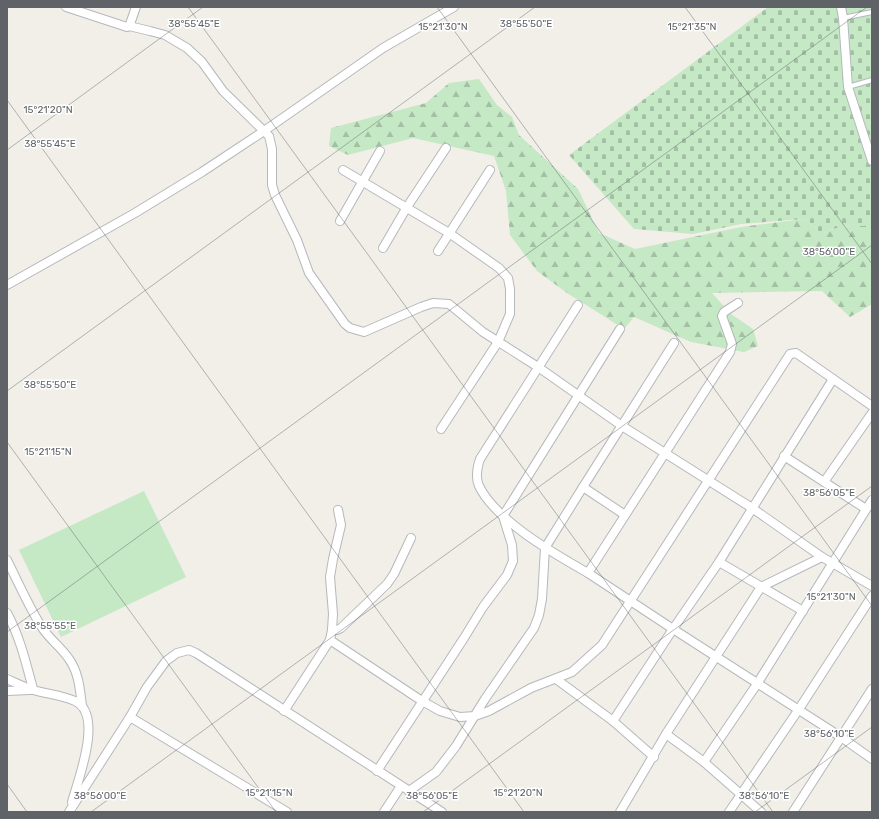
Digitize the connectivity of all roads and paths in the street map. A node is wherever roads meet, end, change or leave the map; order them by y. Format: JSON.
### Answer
{"nodes":[{"id":1,"x":66,"y":7,"type":"edge"},
{"id":2,"x":136,"y":7,"type":"edge"},
{"id":3,"x":454,"y":7,"type":"edge"},
{"id":4,"x":841,"y":7,"type":"edge"},
{"id":5,"x":88,"y":10,"type":"edge"},
{"id":6,"x":872,"y":12,"type":"edge"},
{"id":7,"x":843,"y":18,"type":"junction"},
{"id":8,"x":129,"y":26,"type":"junction"},
{"id":9,"x":872,"y":80,"type":"edge"},
{"id":10,"x":848,"y":87,"type":"junction"},
{"id":11,"x":264,"y":131,"type":"junction"},
{"id":12,"x":446,"y":148,"type":"dead end"},
{"id":13,"x":870,"y":150,"type":"edge"},
{"id":14,"x":380,"y":151,"type":"dead end"},
{"id":15,"x":872,"y":161,"type":"edge"},
{"id":16,"x":343,"y":170,"type":"dead end"},
{"id":17,"x":490,"y":170,"type":"dead end"},
{"id":18,"x":364,"y":181,"type":"junction"},
{"id":19,"x":407,"y":207,"type":"junction"},
{"id":20,"x":340,"y":221,"type":"dead end"},
{"id":21,"x":449,"y":233,"type":"junction"},
{"id":22,"x":383,"y":248,"type":"dead end"},
{"id":23,"x":438,"y":251,"type":"dead end"},
{"id":24,"x":7,"y":285,"type":"edge"},
{"id":25,"x":738,"y":303,"type":"dead end"},
{"id":26,"x":578,"y":306,"type":"dead end"},
{"id":27,"x":620,"y":329,"type":"dead end"},
{"id":28,"x":498,"y":342,"type":"junction"},
{"id":29,"x":674,"y":343,"type":"dead end"},
{"id":30,"x":538,"y":367,"type":"junction"},
{"id":31,"x":833,"y":379,"type":"junction"},
{"id":32,"x":579,"y":397,"type":"junction"},
{"id":33,"x":872,"y":406,"type":"edge"},
{"id":34,"x":872,"y":413,"type":"edge"},
{"id":35,"x":622,"y":426,"type":"junction"},
{"id":36,"x":441,"y":429,"type":"dead end"},
{"id":37,"x":666,"y":453,"type":"junction"},
{"id":38,"x":784,"y":456,"type":"junction"},
{"id":39,"x":707,"y":480,"type":"junction"},
{"id":40,"x":824,"y":482,"type":"junction"},
{"id":41,"x":583,"y":487,"type":"junction"},
{"id":42,"x":872,"y":500,"type":"edge"},
{"id":43,"x":752,"y":508,"type":"junction"},
{"id":44,"x":866,"y":509,"type":"junction"},
{"id":45,"x":338,"y":510,"type":"dead end"},
{"id":46,"x":625,"y":515,"type":"junction"},
{"id":47,"x":504,"y":516,"type":"junction"},
{"id":48,"x":411,"y":538,"type":"dead end"},
{"id":49,"x":546,"y":548,"type":"junction"},
{"id":50,"x":822,"y":557,"type":"junction"},
{"id":51,"x":7,"y":560,"type":"edge"},
{"id":52,"x":719,"y":562,"type":"junction"},
{"id":53,"x":833,"y":562,"type":"junction"},
{"id":54,"x":588,"y":573,"type":"junction"},
{"id":55,"x":872,"y":586,"type":"edge"},
{"id":56,"x":761,"y":587,"type":"junction"},
{"id":57,"x":872,"y":596,"type":"edge"},
{"id":58,"x":631,"y":601,"type":"junction"},
{"id":59,"x":803,"y":611,"type":"junction"},
{"id":60,"x":7,"y":613,"type":"edge"},
{"id":61,"x":673,"y":629,"type":"junction"},
{"id":62,"x":332,"y":630,"type":"junction"},
{"id":63,"x":330,"y":640,"type":"junction"},
{"id":64,"x":716,"y":657,"type":"junction"},
{"id":65,"x":556,"y":679,"type":"junction"},
{"id":66,"x":7,"y":680,"type":"edge"},
{"id":67,"x":757,"y":684,"type":"junction"},
{"id":68,"x":872,"y":689,"type":"edge"},
{"id":69,"x":33,"y":690,"type":"junction"},
{"id":70,"x":7,"y":691,"type":"edge"},
{"id":71,"x":422,"y":701,"type":"junction"},
{"id":72,"x":82,"y":706,"type":"junction"},
{"id":73,"x":799,"y":709,"type":"junction"},
{"id":74,"x":284,"y":711,"type":"junction"},
{"id":75,"x":475,"y":716,"type":"junction"},
{"id":76,"x":130,"y":717,"type":"junction"},
{"id":77,"x":614,"y":721,"type":"junction"},
{"id":78,"x":666,"y":734,"type":"junction"},
{"id":79,"x":841,"y":737,"type":"junction"},
{"id":80,"x":654,"y":756,"type":"junction"},
{"id":81,"x":872,"y":759,"type":"edge"},
{"id":82,"x":704,"y":762,"type":"junction"},
{"id":83,"x":376,"y":771,"type":"junction"},
{"id":84,"x":401,"y":786,"type":"junction"},
{"id":85,"x":409,"y":791,"type":"junction"},
{"id":86,"x":741,"y":794,"type":"junction"},
{"id":87,"x":70,"y":811,"type":"edge"},
{"id":88,"x":287,"y":812,"type":"edge"},
{"id":89,"x":384,"y":812,"type":"edge"},
{"id":90,"x":442,"y":812,"type":"edge"},
{"id":91,"x":620,"y":812,"type":"edge"},
{"id":92,"x":729,"y":812,"type":"edge"},
{"id":93,"x":762,"y":812,"type":"edge"},
{"id":94,"x":793,"y":812,"type":"edge"}],
"edges":[{"from":1,"to":5,"type":"street"},
{"from":2,"to":8,"type":"street"},
{"from":3,"to":11,"type":"street"},
{"from":4,"to":7,"type":"street"},
{"from":5,"to":8,"type":"street"},
{"from":6,"to":7,"type":"lane"},
{"from":7,"to":10,"type":"street"},
{"from":8,"to":11,"type":"street"},
{"from":9,"to":10,"type":"lane"},
{"from":10,"to":13,"type":"street"},
{"from":11,"to":24,"type":"street"},
{"from":11,"to":28,"type":"street"},
{"from":12,"to":19,"type":"street"},
{"from":13,"to":15,"type":"street"},
{"from":14,"to":18,"type":"street"},
{"from":16,"to":18,"type":"street"},
{"from":17,"to":21,"type":"street"},
{"from":18,"to":19,"type":"street"},
{"from":18,"to":20,"type":"street"},
{"from":19,"to":21,"type":"street"},
{"from":19,"to":22,"type":"street"},
{"from":21,"to":23,"type":"street"},
{"from":21,"to":28,"type":"street"},
{"from":25,"to":37,"type":"street"},
{"from":26,"to":30,"type":"street"},
{"from":27,"to":32,"type":"street"},
{"from":28,"to":30,"type":"street"},
{"from":28,"to":36,"type":"street"},
{"from":29,"to":35,"type":"street"},
{"from":30,"to":32,"type":"street"},
{"from":30,"to":47,"type":"street"},
{"from":31,"to":33,"type":"street"},
{"from":31,"to":38,"type":"street"},
{"from":31,"to":39,"type":"street"},
{"from":32,"to":35,"type":"street"},
{"from":32,"to":47,"type":"street"},
{"from":34,"to":40,"type":"street"},
{"from":35,"to":37,"type":"street"},
{"from":35,"to":41,"type":"street"},
{"from":37,"to":39,"type":"street"},
{"from":37,"to":46,"type":"street"},
{"from":38,"to":40,"type":"street"},
{"from":38,"to":43,"type":"street"},
{"from":39,"to":43,"type":"street"},
{"from":39,"to":58,"type":"street"},
{"from":40,"to":44,"type":"street"},
{"from":41,"to":46,"type":"street"},
{"from":41,"to":49,"type":"street"},
{"from":42,"to":44,"type":"street"},
{"from":43,"to":50,"type":"street"},
{"from":43,"to":52,"type":"street"},
{"from":44,"to":53,"type":"street"},
{"from":45,"to":62,"type":"street"},
{"from":46,"to":54,"type":"street"},
{"from":47,"to":49,"type":"street"},
{"from":47,"to":71,"type":"street"},
{"from":48,"to":62,"type":"street"},
{"from":49,"to":54,"type":"street"},
{"from":49,"to":75,"type":"street"},
{"from":50,"to":53,"type":"street"},
{"from":50,"to":56,"type":"street"},
{"from":51,"to":72,"type":"street"},
{"from":52,"to":56,"type":"street"},
{"from":52,"to":61,"type":"street"},
{"from":53,"to":55,"type":"street"},
{"from":53,"to":59,"type":"street"},
{"from":54,"to":58,"type":"street"},
{"from":56,"to":59,"type":"street"},
{"from":56,"to":64,"type":"street"},
{"from":57,"to":73,"type":"street"},
{"from":58,"to":61,"type":"street"},
{"from":58,"to":65,"type":"street"},
{"from":59,"to":67,"type":"street"},
{"from":60,"to":69,"type":"street"},
{"from":61,"to":64,"type":"street"},
{"from":61,"to":77,"type":"street"},
{"from":62,"to":63,"type":"street"},
{"from":63,"to":71,"type":"street"},
{"from":63,"to":74,"type":"street"},
{"from":64,"to":67,"type":"street"},
{"from":64,"to":78,"type":"street"},
{"from":65,"to":75,"type":"street"},
{"from":65,"to":77,"type":"street"},
{"from":66,"to":69,"type":"street"},
{"from":67,"to":73,"type":"street"},
{"from":67,"to":82,"type":"street"},
{"from":68,"to":79,"type":"street"},
{"from":69,"to":70,"type":"street"},
{"from":69,"to":72,"type":"street"},
{"from":71,"to":75,"type":"street"},
{"from":71,"to":83,"type":"street"},
{"from":72,"to":87,"type":"street"},
{"from":73,"to":79,"type":"street"},
{"from":73,"to":86,"type":"street"},
{"from":74,"to":76,"type":"street"},
{"from":74,"to":83,"type":"street"},
{"from":75,"to":85,"type":"street"},
{"from":76,"to":87,"type":"street"},
{"from":76,"to":88,"type":"street"},
{"from":77,"to":80,"type":"street"},
{"from":78,"to":80,"type":"street"},
{"from":78,"to":82,"type":"street"},
{"from":79,"to":81,"type":"street"},
{"from":79,"to":94,"type":"street"},
{"from":80,"to":91,"type":"street"},
{"from":82,"to":86,"type":"street"},
{"from":83,"to":84,"type":"street"},
{"from":84,"to":85,"type":"street"},
{"from":84,"to":89,"type":"street"},
{"from":85,"to":90,"type":"street"},
{"from":86,"to":92,"type":"street"},
{"from":86,"to":93,"type":"street"}]}
